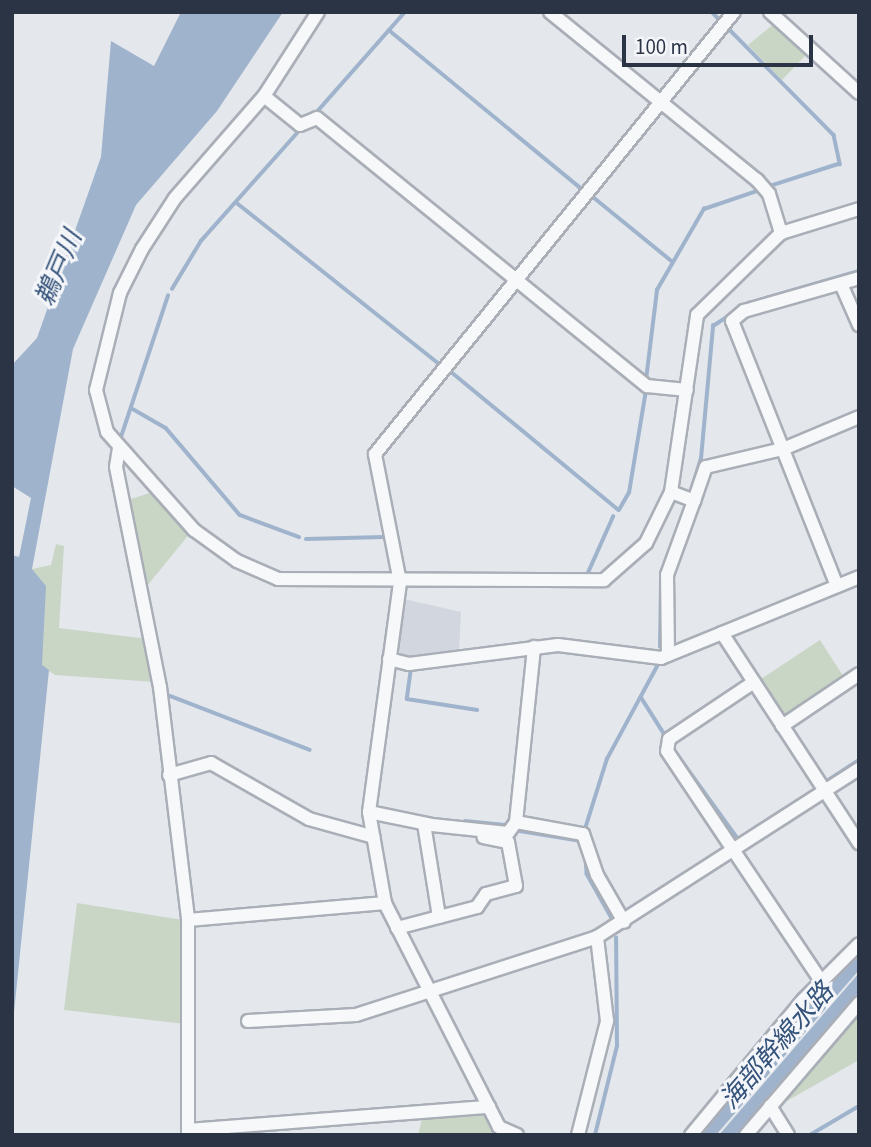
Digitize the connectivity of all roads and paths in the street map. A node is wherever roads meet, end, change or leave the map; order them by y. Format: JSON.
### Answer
{"nodes":[{"id":1,"x":318,"y":12,"type":"edge"},
{"id":2,"x":550,"y":12,"type":"edge"},
{"id":3,"x":734,"y":12,"type":"edge"},
{"id":4,"x":770,"y":12,"type":"edge"},
{"id":5,"x":859,"y":93,"type":"edge"},
{"id":6,"x":264,"y":96,"type":"junction"},
{"id":7,"x":661,"y":102,"type":"junction"},
{"id":8,"x":859,"y":209,"type":"edge"},
{"id":9,"x":781,"y":233,"type":"junction"},
{"id":10,"x":859,"y":278,"type":"edge"},
{"id":11,"x":516,"y":279,"type":"junction"},
{"id":12,"x":841,"y":284,"type":"junction"},
{"id":13,"x":859,"y":325,"type":"edge"},
{"id":14,"x":687,"y":390,"type":"junction"},
{"id":15,"x":859,"y":417,"type":"edge"},
{"id":16,"x":119,"y":448,"type":"junction"},
{"id":17,"x":783,"y":449,"type":"junction"},
{"id":18,"x":671,"y":492,"type":"junction"},
{"id":19,"x":694,"y":500,"type":"junction"},
{"id":20,"x":859,"y":577,"type":"edge"},
{"id":21,"x":400,"y":582,"type":"junction"},
{"id":22,"x":837,"y":586,"type":"junction"},
{"id":23,"x":722,"y":633,"type":"junction"},
{"id":24,"x":534,"y":647,"type":"junction"},
{"id":25,"x":668,"y":655,"type":"junction"},
{"id":26,"x":389,"y":659,"type":"junction"},
{"id":27,"x":859,"y":674,"type":"edge"},
{"id":28,"x":754,"y":682,"type":"junction"},
{"id":29,"x":782,"y":726,"type":"junction"},
{"id":30,"x":859,"y":769,"type":"edge"},
{"id":31,"x":169,"y":775,"type":"junction"},
{"id":32,"x":825,"y":792,"type":"junction"},
{"id":33,"x":369,"y":812,"type":"junction"},
{"id":34,"x":516,"y":822,"type":"junction"},
{"id":35,"x":428,"y":825,"type":"junction"},
{"id":36,"x":374,"y":837,"type":"junction"},
{"id":37,"x":859,"y":844,"type":"edge"},
{"id":38,"x":733,"y":851,"type":"junction"},
{"id":39,"x":385,"y":903,"type":"junction"},
{"id":40,"x":439,"y":917,"type":"junction"},
{"id":41,"x":188,"y":920,"type":"junction"},
{"id":42,"x":624,"y":922,"type":"junction"},
{"id":43,"x":397,"y":928,"type":"junction"},
{"id":44,"x":597,"y":937,"type":"junction"},
{"id":45,"x":859,"y":944,"type":"edge"},
{"id":46,"x":821,"y":981,"type":"junction"},
{"id":47,"x":432,"y":995,"type":"junction"},
{"id":48,"x":859,"y":1003,"type":"edge"},
{"id":49,"x":248,"y":1021,"type":"dead end"},
{"id":50,"x":770,"y":1106,"type":"junction"},
{"id":51,"x":489,"y":1107,"type":"junction"},
{"id":52,"x":218,"y":1131,"type":"edge"},
{"id":53,"x":496,"y":1131,"type":"edge"},
{"id":54,"x":188,"y":1132,"type":"edge"},
{"id":55,"x":517,"y":1135,"type":"edge"},
{"id":56,"x":578,"y":1135,"type":"edge"},
{"id":57,"x":691,"y":1135,"type":"edge"},
{"id":58,"x":746,"y":1135,"type":"edge"},
{"id":59,"x":788,"y":1135,"type":"edge"}],
"edges":[{"from":1,"to":6,"type":"street"},
{"from":2,"to":7,"type":"street"},
{"from":3,"to":7,"type":"street"},
{"from":4,"to":5,"type":"street"},
{"from":6,"to":11,"type":"street"},
{"from":6,"to":16,"type":"street"},
{"from":7,"to":9,"type":"street"},
{"from":7,"to":11,"type":"street"},
{"from":8,"to":9,"type":"street"},
{"from":9,"to":14,"type":"street"},
{"from":10,"to":12,"type":"street"},
{"from":11,"to":14,"type":"street"},
{"from":11,"to":21,"type":"street"},
{"from":12,"to":13,"type":"street"},
{"from":12,"to":17,"type":"street"},
{"from":14,"to":18,"type":"street"},
{"from":15,"to":17,"type":"street"},
{"from":16,"to":21,"type":"street"},
{"from":16,"to":31,"type":"street"},
{"from":17,"to":19,"type":"street"},
{"from":17,"to":22,"type":"street"},
{"from":18,"to":19,"type":"street"},
{"from":18,"to":21,"type":"street"},
{"from":19,"to":25,"type":"street"},
{"from":20,"to":22,"type":"street"},
{"from":21,"to":26,"type":"street"},
{"from":22,"to":23,"type":"street"},
{"from":23,"to":25,"type":"street"},
{"from":23,"to":28,"type":"street"},
{"from":24,"to":25,"type":"street"},
{"from":24,"to":26,"type":"street"},
{"from":24,"to":34,"type":"street"},
{"from":26,"to":33,"type":"street"},
{"from":27,"to":29,"type":"street"},
{"from":28,"to":29,"type":"street"},
{"from":28,"to":38,"type":"street"},
{"from":29,"to":32,"type":"street"},
{"from":30,"to":32,"type":"street"},
{"from":31,"to":36,"type":"street"},
{"from":31,"to":41,"type":"street"},
{"from":32,"to":37,"type":"street"},
{"from":32,"to":38,"type":"street"},
{"from":33,"to":35,"type":"street"},
{"from":33,"to":36,"type":"street"},
{"from":34,"to":35,"type":"street"},
{"from":34,"to":42,"type":"street"},
{"from":35,"to":40,"type":"street"},
{"from":35,"to":40,"type":"street"},
{"from":36,"to":39,"type":"street"},
{"from":38,"to":42,"type":"street"},
{"from":38,"to":46,"type":"street"},
{"from":39,"to":41,"type":"street"},
{"from":39,"to":43,"type":"street"},
{"from":40,"to":43,"type":"street"},
{"from":41,"to":54,"type":"street"},
{"from":42,"to":44,"type":"street"},
{"from":43,"to":47,"type":"street"},
{"from":44,"to":47,"type":"street"},
{"from":44,"to":56,"type":"street"},
{"from":45,"to":46,"type":"street"},
{"from":46,"to":57,"type":"street"},
{"from":47,"to":49,"type":"street"},
{"from":47,"to":51,"type":"street"},
{"from":48,"to":50,"type":"street"},
{"from":50,"to":58,"type":"street"},
{"from":50,"to":59,"type":"street"},
{"from":51,"to":52,"type":"street"},
{"from":51,"to":53,"type":"street"},
{"from":52,"to":54,"type":"street"},
{"from":53,"to":55,"type":"street"}]}
